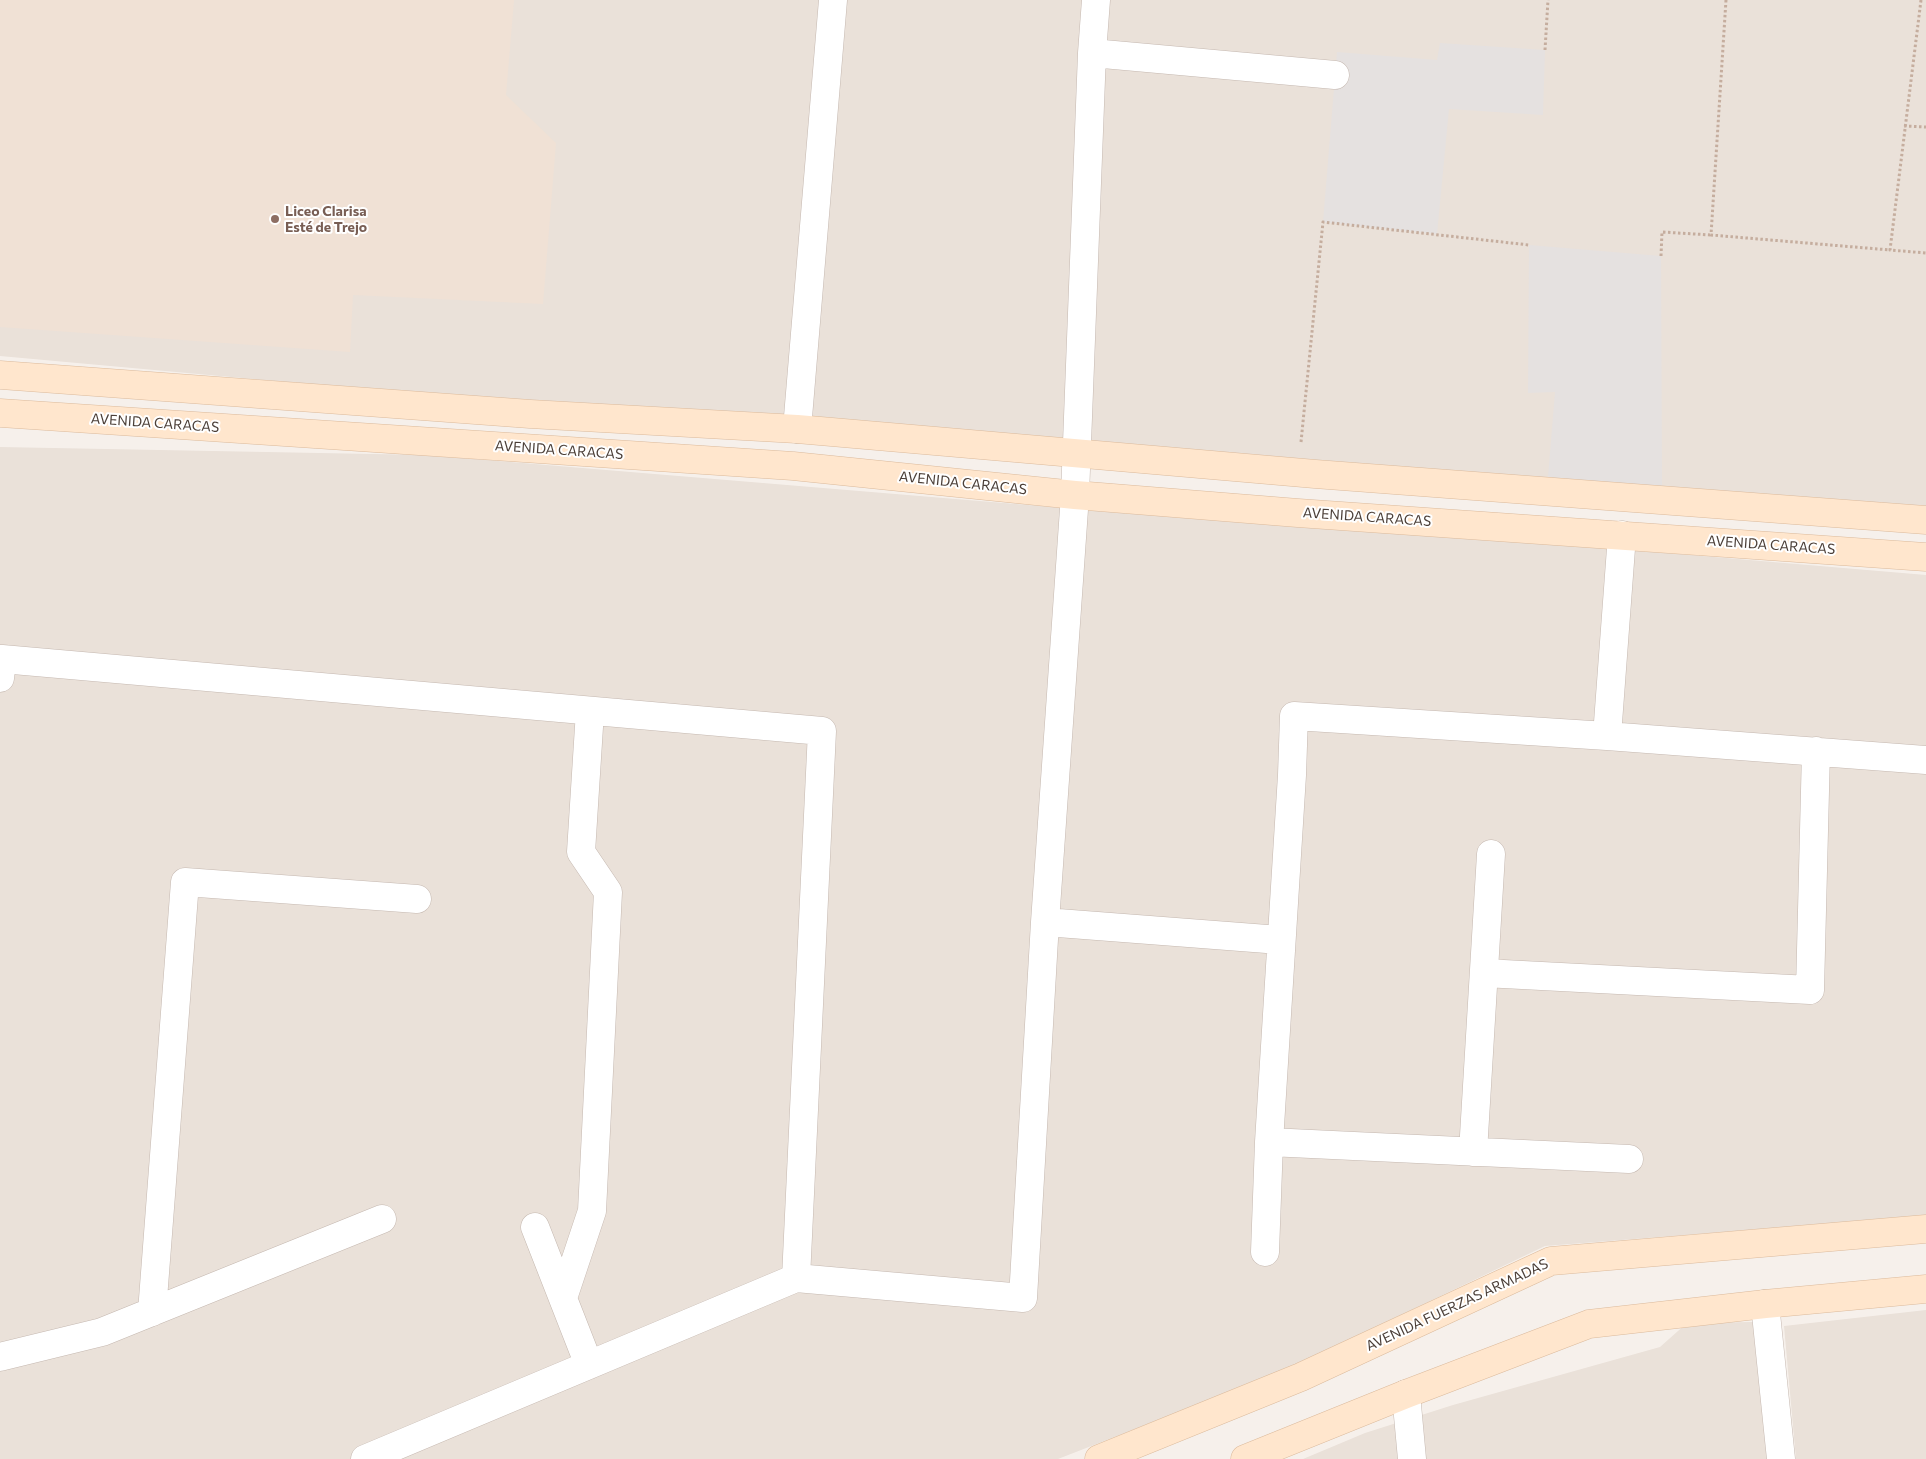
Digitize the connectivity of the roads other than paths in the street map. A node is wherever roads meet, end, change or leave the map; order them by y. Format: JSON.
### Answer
{"nodes":[{"id":1,"x":833,"y":0,"type":"edge"},
{"id":2,"x":1096,"y":0,"type":"edge"},
{"id":3,"x":1092,"y":52,"type":"junction"},
{"id":4,"x":1335,"y":75,"type":"dead end"},
{"id":5,"x":0,"y":375,"type":"edge"},
{"id":6,"x":0,"y":413,"type":"edge"},
{"id":7,"x":797,"y":429,"type":"junction"},
{"id":8,"x":1076,"y":453,"type":"junction"},
{"id":9,"x":1075,"y":495,"type":"junction"},
{"id":10,"x":1926,"y":520,"type":"edge"},
{"id":11,"x":1622,"y":534,"type":"junction"},
{"id":12,"x":1926,"y":557,"type":"edge"},
{"id":13,"x":0,"y":678,"type":"edge"},
{"id":14,"x":590,"y":711,"type":"junction"},
{"id":15,"x":1607,"y":736,"type":"junction"},
{"id":16,"x":1816,"y":751,"type":"junction"},
{"id":17,"x":1926,"y":760,"type":"edge"},
{"id":18,"x":1491,"y":854,"type":"dead end"},
{"id":19,"x":417,"y":899,"type":"dead end"},
{"id":20,"x":1045,"y":922,"type":"junction"},
{"id":21,"x":1280,"y":940,"type":"junction"},
{"id":22,"x":1484,"y":973,"type":"junction"},
{"id":23,"x":1269,"y":1142,"type":"junction"},
{"id":24,"x":1473,"y":1152,"type":"junction"},
{"id":25,"x":1629,"y":1158,"type":"dead end"},
{"id":26,"x":382,"y":1218,"type":"dead end"},
{"id":27,"x":535,"y":1227,"type":"dead end"},
{"id":28,"x":1926,"y":1229,"type":"edge"},
{"id":29,"x":1265,"y":1252,"type":"dead end"},
{"id":30,"x":796,"y":1278,"type":"junction"},
{"id":31,"x":1926,"y":1289,"type":"edge"},
{"id":32,"x":563,"y":1298,"type":"junction"},
{"id":33,"x":1765,"y":1304,"type":"junction"},
{"id":34,"x":152,"y":1312,"type":"junction"},
{"id":35,"x":0,"y":1357,"type":"edge"},
{"id":36,"x":589,"y":1365,"type":"junction"},
{"id":37,"x":1406,"y":1394,"type":"junction"},
{"id":38,"x":365,"y":1459,"type":"edge"},
{"id":39,"x":1099,"y":1459,"type":"edge"},
{"id":40,"x":1245,"y":1459,"type":"edge"},
{"id":41,"x":1412,"y":1459,"type":"edge"},
{"id":42,"x":1781,"y":1459,"type":"edge"}],
"edges":[{"from":1,"to":7,"type":"street"},
{"from":2,"to":3,"type":"street"},
{"from":3,"to":4,"type":"street"},
{"from":3,"to":8,"type":"street"},
{"from":5,"to":7,"type":"main road"},
{"from":6,"to":9,"type":"main road","name":"AVENIDA CARACAS"},
{"from":7,"to":8,"type":"main road"},
{"from":8,"to":9,"type":"street"},
{"from":8,"to":10,"type":"main road"},
{"from":9,"to":11,"type":"main road","name":"AVENIDA CARACAS"},
{"from":9,"to":20,"type":"street"},
{"from":11,"to":12,"type":"main road","name":"AVENIDA CARACAS"},
{"from":11,"to":15,"type":"street"},
{"from":13,"to":14,"type":"street"},
{"from":14,"to":30,"type":"street"},
{"from":14,"to":32,"type":"street"},
{"from":15,"to":16,"type":"street"},
{"from":15,"to":21,"type":"street"},
{"from":16,"to":17,"type":"street"},
{"from":16,"to":22,"type":"street"},
{"from":18,"to":22,"type":"street"},
{"from":19,"to":34,"type":"street"},
{"from":20,"to":21,"type":"street"},
{"from":20,"to":30,"type":"street"},
{"from":21,"to":23,"type":"street"},
{"from":22,"to":24,"type":"street"},
{"from":23,"to":24,"type":"street"},
{"from":23,"to":29,"type":"street"},
{"from":24,"to":25,"type":"street"},
{"from":26,"to":34,"type":"street"},
{"from":27,"to":32,"type":"street"},
{"from":28,"to":39,"type":"main road","name":"AVENIDA FUERZAS ARMADAS"},
{"from":30,"to":36,"type":"street"},
{"from":31,"to":33,"type":"main road"},
{"from":32,"to":36,"type":"street"},
{"from":33,"to":37,"type":"main road"},
{"from":33,"to":42,"type":"street"},
{"from":34,"to":35,"type":"street"},
{"from":36,"to":38,"type":"street"},
{"from":37,"to":40,"type":"main road"},
{"from":37,"to":41,"type":"street"}]}
